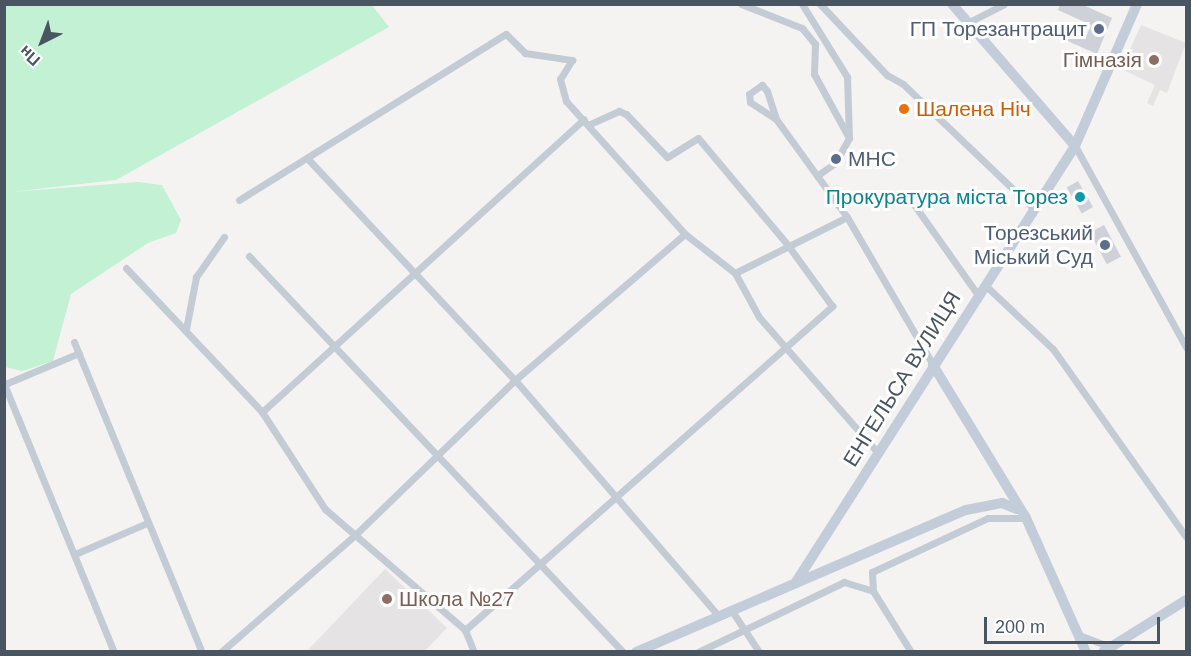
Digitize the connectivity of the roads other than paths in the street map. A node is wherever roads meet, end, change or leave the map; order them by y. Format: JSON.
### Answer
{"nodes":[{"id":1,"x":741,"y":4,"type":"edge"},
{"id":2,"x":802,"y":4,"type":"edge"},
{"id":3,"x":820,"y":4,"type":"edge"},
{"id":4,"x":952,"y":4,"type":"edge"},
{"id":5,"x":1004,"y":4,"type":"edge"},
{"id":6,"x":1137,"y":4,"type":"edge"},
{"id":7,"x":969,"y":22,"type":"junction"},
{"id":8,"x":776,"y":119,"type":"junction"},
{"id":9,"x":586,"y":122,"type":"junction"},
{"id":10,"x":849,"y":138,"type":"junction"},
{"id":11,"x":1075,"y":146,"type":"junction"},
{"id":12,"x":308,"y":158,"type":"junction"},
{"id":13,"x":818,"y":176,"type":"junction"},
{"id":14,"x":239,"y":200,"type":"dead end"},
{"id":15,"x":915,"y":206,"type":"dead end"},
{"id":16,"x":1034,"y":208,"type":"junction"},
{"id":17,"x":847,"y":217,"type":"junction"},
{"id":18,"x":685,"y":234,"type":"junction"},
{"id":19,"x":224,"y":237,"type":"dead end"},
{"id":20,"x":788,"y":244,"type":"junction"},
{"id":21,"x":249,"y":256,"type":"dead end"},
{"id":22,"x":126,"y":267,"type":"dead end"},
{"id":23,"x":416,"y":270,"type":"junction"},
{"id":24,"x":735,"y":273,"type":"junction"},
{"id":25,"x":985,"y":285,"type":"junction"},
{"id":26,"x":978,"y":295,"type":"junction"},
{"id":27,"x":186,"y":329,"type":"junction"},
{"id":28,"x":74,"y":342,"type":"dead end"},
{"id":29,"x":333,"y":345,"type":"junction"},
{"id":30,"x":783,"y":346,"type":"junction"},
{"id":31,"x":1186,"y":347,"type":"edge"},
{"id":32,"x":79,"y":353,"type":"junction"},
{"id":33,"x":933,"y":365,"type":"junction"},
{"id":34,"x":515,"y":380,"type":"junction"},
{"id":35,"x":5,"y":384,"type":"edge"},
{"id":36,"x":262,"y":412,"type":"junction"},
{"id":37,"x":879,"y":454,"type":"junction"},
{"id":38,"x":435,"y":455,"type":"junction"},
{"id":39,"x":616,"y":495,"type":"junction"},
{"id":40,"x":1017,"y":508,"type":"junction"},
{"id":41,"x":1026,"y":518,"type":"junction"},
{"id":42,"x":147,"y":523,"type":"junction"},
{"id":43,"x":355,"y":535,"type":"junction"},
{"id":44,"x":1186,"y":537,"type":"edge"},
{"id":45,"x":75,"y":554,"type":"junction"},
{"id":46,"x":542,"y":565,"type":"junction"},
{"id":47,"x":796,"y":582,"type":"junction"},
{"id":48,"x":873,"y":591,"type":"junction"},
{"id":49,"x":1186,"y":600,"type":"edge"},
{"id":50,"x":732,"y":611,"type":"junction"},
{"id":51,"x":719,"y":616,"type":"junction"},
{"id":52,"x":465,"y":630,"type":"junction"},
{"id":53,"x":745,"y":632,"type":"junction"},
{"id":54,"x":1078,"y":634,"type":"junction"},
{"id":55,"x":1106,"y":649,"type":"edge"},
{"id":56,"x":114,"y":651,"type":"edge"},
{"id":57,"x":202,"y":651,"type":"edge"},
{"id":58,"x":221,"y":651,"type":"edge"},
{"id":59,"x":474,"y":651,"type":"edge"},
{"id":60,"x":623,"y":651,"type":"edge"},
{"id":61,"x":636,"y":651,"type":"edge"},
{"id":62,"x":698,"y":651,"type":"edge"},
{"id":63,"x":759,"y":651,"type":"edge"},
{"id":64,"x":911,"y":651,"type":"edge"},
{"id":65,"x":1086,"y":651,"type":"edge"}],
"edges":[{"from":1,"to":10,"type":"street"},
{"from":2,"to":10,"type":"street"},
{"from":3,"to":16,"type":"street"},
{"from":4,"to":7,"type":"street"},
{"from":5,"to":7,"type":"street"},
{"from":6,"to":11,"type":"street","name":"ЕНГЕЛЬСА ВУЛИЦЯ"},
{"from":7,"to":11,"type":"street"},
{"from":8,"to":8,"type":"street"},
{"from":8,"to":13,"type":"street"},
{"from":9,"to":12,"type":"street"},
{"from":9,"to":18,"type":"street"},
{"from":9,"to":20,"type":"street"},
{"from":9,"to":23,"type":"street"},
{"from":10,"to":13,"type":"street"},
{"from":11,"to":16,"type":"street","name":"ЕНГЕЛЬСА ВУЛИЦЯ"},
{"from":11,"to":31,"type":"street"},
{"from":12,"to":14,"type":"street"},
{"from":12,"to":23,"type":"street"},
{"from":13,"to":17,"type":"street"},
{"from":15,"to":26,"type":"street"},
{"from":16,"to":25,"type":"street","name":"ЕНГЕЛЬСА ВУЛИЦЯ"},
{"from":17,"to":20,"type":"street"},
{"from":17,"to":33,"type":"street"},
{"from":18,"to":24,"type":"street"},
{"from":18,"to":34,"type":"street"},
{"from":19,"to":27,"type":"street"},
{"from":20,"to":24,"type":"street"},
{"from":20,"to":30,"type":"street"},
{"from":21,"to":29,"type":"street"},
{"from":22,"to":27,"type":"street"},
{"from":23,"to":29,"type":"street"},
{"from":23,"to":34,"type":"street"},
{"from":24,"to":30,"type":"street"},
{"from":25,"to":26,"type":"street","name":"ЕНГЕЛЬСА ВУЛИЦЯ"},
{"from":25,"to":44,"type":"street"},
{"from":26,"to":33,"type":"street","name":"ЕНГЕЛЬСА ВУЛИЦЯ"},
{"from":27,"to":36,"type":"street"},
{"from":28,"to":32,"type":"street"},
{"from":29,"to":36,"type":"street"},
{"from":29,"to":38,"type":"street"},
{"from":30,"to":37,"type":"street"},
{"from":30,"to":39,"type":"street"},
{"from":32,"to":35,"type":"street"},
{"from":32,"to":42,"type":"street"},
{"from":33,"to":37,"type":"street","name":"ЕНГЕЛЬСА ВУЛИЦЯ"},
{"from":33,"to":40,"type":"street"},
{"from":34,"to":38,"type":"street"},
{"from":34,"to":39,"type":"street"},
{"from":35,"to":45,"type":"street"},
{"from":36,"to":43,"type":"street"},
{"from":37,"to":47,"type":"street","name":"ЕНГЕЛЬСА ВУЛИЦЯ"},
{"from":38,"to":43,"type":"street"},
{"from":38,"to":46,"type":"street"},
{"from":39,"to":46,"type":"street"},
{"from":39,"to":51,"type":"street"},
{"from":40,"to":41,"type":"street"},
{"from":40,"to":47,"type":"street"},
{"from":41,"to":48,"type":"street"},
{"from":41,"to":54,"type":"street"},
{"from":42,"to":45,"type":"street"},
{"from":42,"to":57,"type":"street"},
{"from":43,"to":52,"type":"street"},
{"from":43,"to":58,"type":"street"},
{"from":45,"to":56,"type":"street"},
{"from":46,"to":52,"type":"street"},
{"from":46,"to":60,"type":"street"},
{"from":47,"to":50,"type":"street"},
{"from":48,"to":53,"type":"street"},
{"from":48,"to":64,"type":"street"},
{"from":49,"to":55,"type":"street"},
{"from":50,"to":51,"type":"street"},
{"from":50,"to":53,"type":"street"},
{"from":51,"to":61,"type":"street"},
{"from":52,"to":59,"type":"street"},
{"from":53,"to":62,"type":"street"},
{"from":53,"to":63,"type":"street"},
{"from":54,"to":55,"type":"street"},
{"from":54,"to":65,"type":"street"}]}
